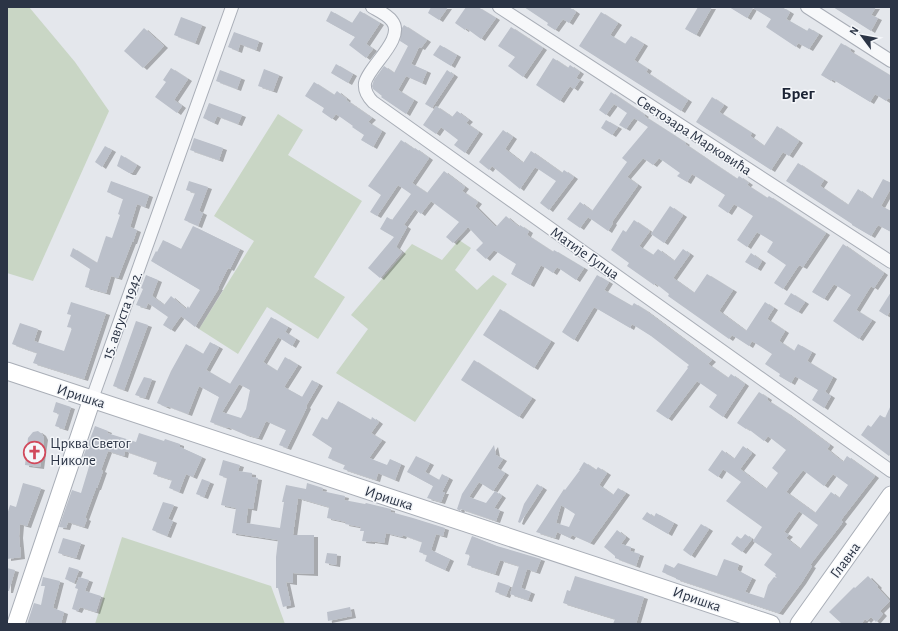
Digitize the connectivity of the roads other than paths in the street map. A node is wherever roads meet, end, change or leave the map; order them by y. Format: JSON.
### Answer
{"nodes":[{"id":1,"x":232,"y":7,"type":"edge"},
{"id":2,"x":372,"y":7,"type":"edge"},
{"id":3,"x":498,"y":7,"type":"edge"},
{"id":4,"x":807,"y":7,"type":"edge"},
{"id":5,"x":891,"y":61,"type":"edge"},
{"id":6,"x":891,"y":262,"type":"edge"},
{"id":7,"x":7,"y":371,"type":"edge"},
{"id":8,"x":92,"y":399,"type":"junction"},
{"id":9,"x":891,"y":471,"type":"edge"},
{"id":10,"x":891,"y":495,"type":"edge"},
{"id":11,"x":16,"y":624,"type":"edge"},
{"id":12,"x":771,"y":624,"type":"edge"},
{"id":13,"x":799,"y":624,"type":"edge"}],
"edges":[{"from":1,"to":8,"type":"street","name":"15. августа 1942."},
{"from":2,"to":9,"type":"street","name":"Матије Гупца"},
{"from":3,"to":6,"type":"street","name":"Светозара Марковића"},
{"from":4,"to":5,"type":"street"},
{"from":7,"to":8,"type":"street","name":"Иришка"},
{"from":8,"to":11,"type":"street","name":"15. августа 1942."},
{"from":8,"to":12,"type":"street","name":"Иришка"},
{"from":10,"to":13,"type":"street","name":"Главна"}]}
